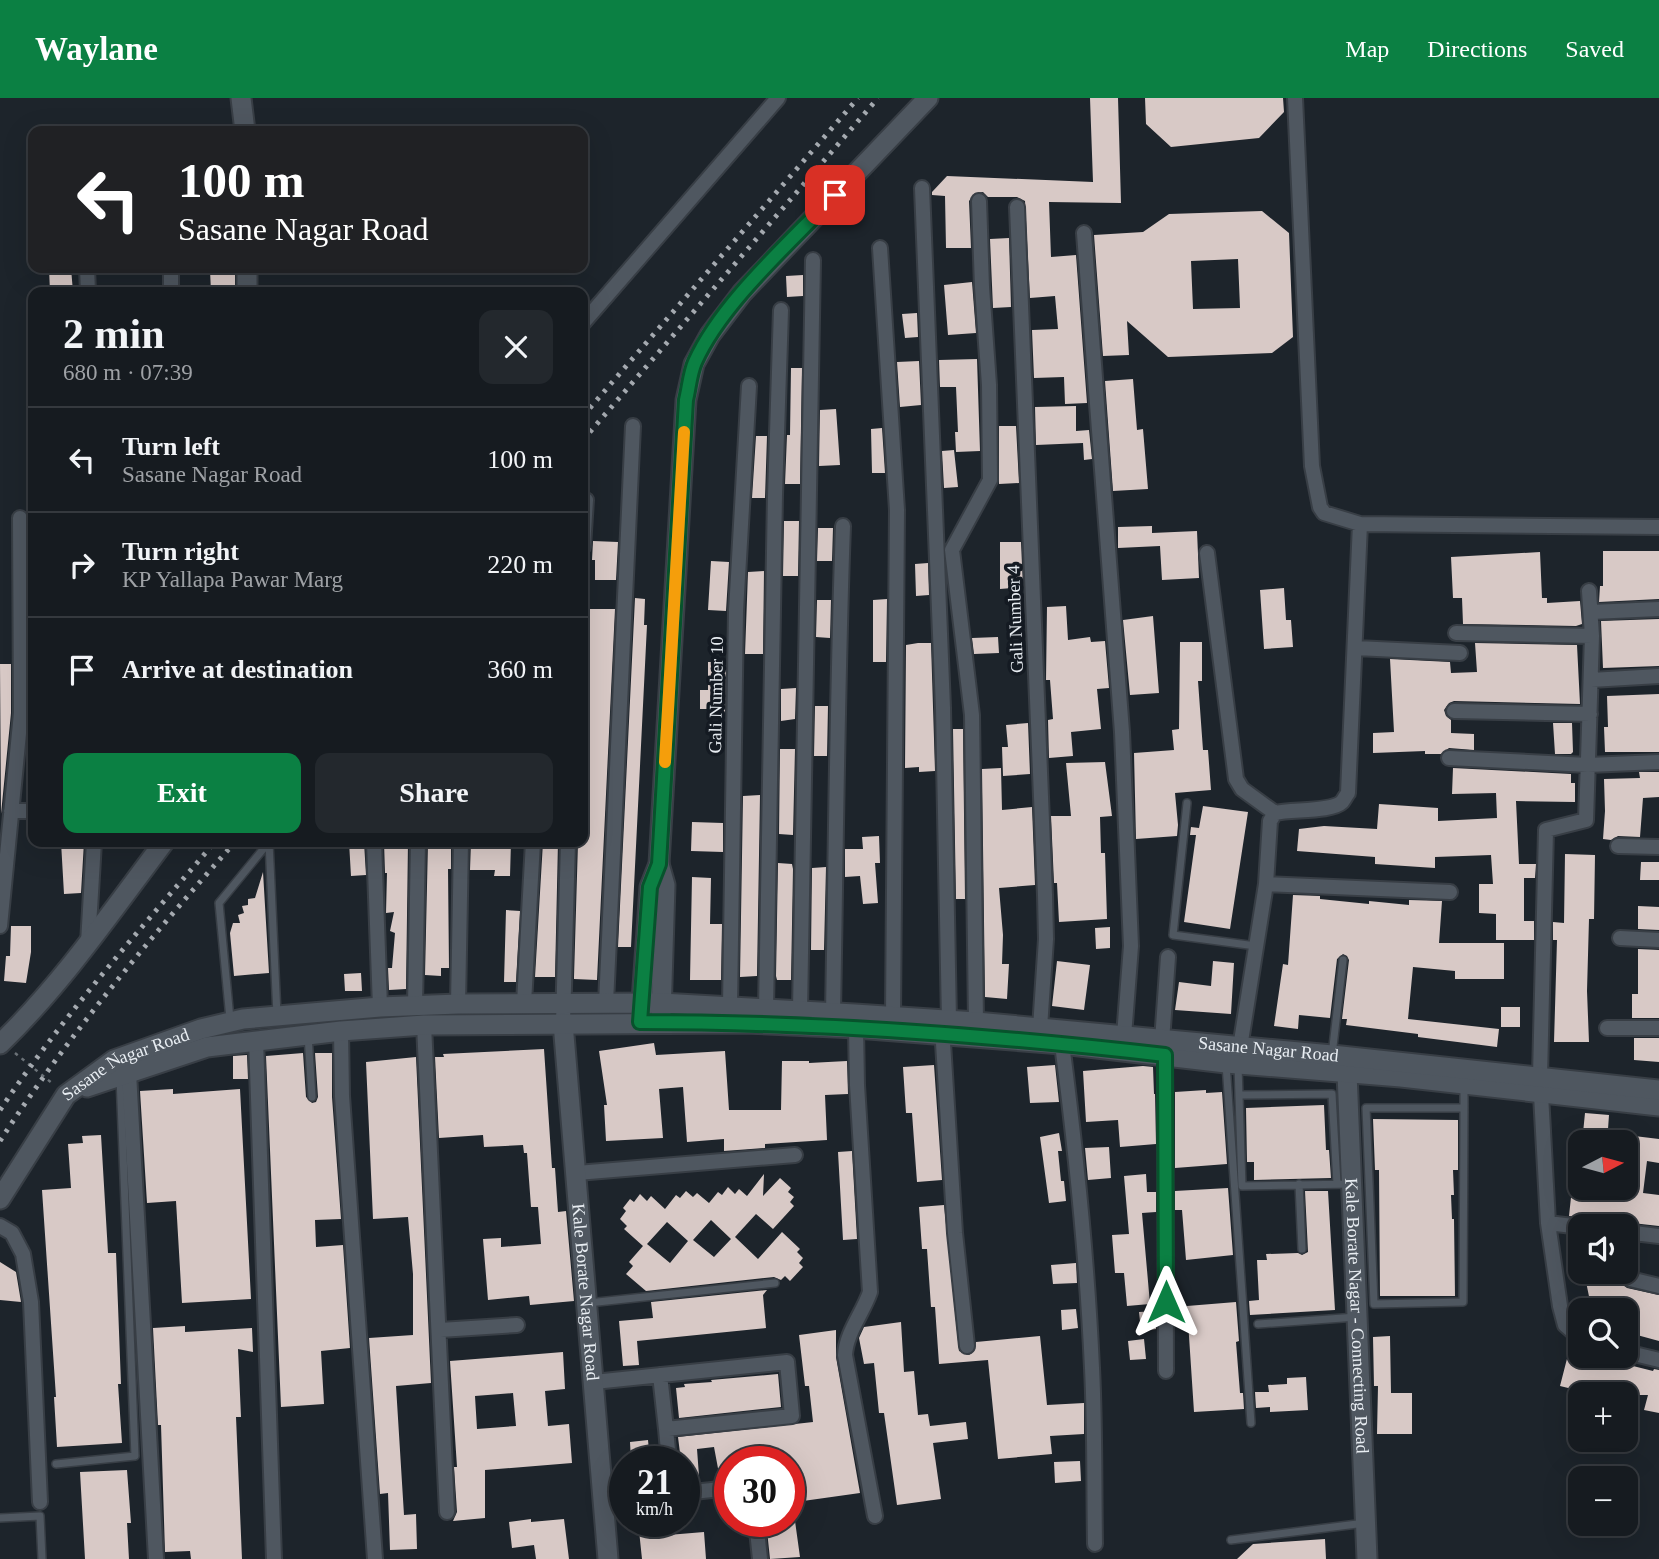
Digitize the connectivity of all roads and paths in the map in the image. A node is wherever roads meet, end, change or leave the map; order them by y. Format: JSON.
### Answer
{"nodes":[{"id":1,"x":241,"y":98,"type":"edge"},
{"id":2,"x":778,"y":98,"type":"edge"},
{"id":3,"x":928,"y":98,"type":"edge"},
{"id":4,"x":1295,"y":98,"type":"edge"},
{"id":5,"x":244,"y":126,"type":"edge"},
{"id":6,"x":922,"y":188,"type":"dead end"},
{"id":7,"x":979,"y":201,"type":"dead end"},
{"id":8,"x":1017,"y":207,"type":"dead end"},
{"id":9,"x":1084,"y":233,"type":"dead end"},
{"id":10,"x":880,"y":248,"type":"dead end"},
{"id":11,"x":813,"y":260,"type":"dead end"},
{"id":12,"x":781,"y":310,"type":"dead end"},
{"id":13,"x":588,"y":317,"type":"edge"},
{"id":14,"x":749,"y":386,"type":"dead end"},
{"id":15,"x":633,"y":426,"type":"dead end"},
{"id":16,"x":20,"y":518,"type":"dead end"},
{"id":17,"x":1360,"y":524,"type":"junction"},
{"id":18,"x":843,"y":526,"type":"dead end"},
{"id":19,"x":1659,"y":527,"type":"edge"},
{"id":20,"x":1207,"y":553,"type":"dead end"},
{"id":21,"x":1589,"y":591,"type":"dead end"},
{"id":22,"x":1659,"y":609,"type":"edge"},
{"id":23,"x":1591,"y":612,"type":"junction"},
{"id":24,"x":1456,"y":633,"type":"dead end"},
{"id":25,"x":1592,"y":636,"type":"junction"},
{"id":26,"x":1356,"y":648,"type":"junction"},
{"id":27,"x":1460,"y":653,"type":"dead end"},
{"id":28,"x":1659,"y":676,"type":"edge"},
{"id":29,"x":1591,"y":680,"type":"junction"},
{"id":30,"x":1454,"y":712,"type":"dead end"},
{"id":31,"x":1590,"y":714,"type":"junction"},
{"id":32,"x":1449,"y":758,"type":"dead end"},
{"id":33,"x":1659,"y":762,"type":"edge"},
{"id":34,"x":1588,"y":765,"type":"junction"},
{"id":35,"x":1186,"y":803,"type":"dead end"},
{"id":36,"x":12,"y":811,"type":"junction"},
{"id":37,"x":28,"y":811,"type":"edge"},
{"id":38,"x":1275,"y":813,"type":"junction"},
{"id":39,"x":1618,"y":846,"type":"dead end"},
{"id":40,"x":94,"y":847,"type":"edge"},
{"id":41,"x":160,"y":847,"type":"edge"},
{"id":42,"x":266,"y":847,"type":"edge"},
{"id":43,"x":270,"y":847,"type":"edge"},
{"id":44,"x":374,"y":847,"type":"edge"},
{"id":45,"x":418,"y":847,"type":"edge"},
{"id":46,"x":461,"y":847,"type":"edge"},
{"id":47,"x":533,"y":847,"type":"edge"},
{"id":48,"x":568,"y":847,"type":"edge"},
{"id":49,"x":1659,"y":847,"type":"edge"},
{"id":50,"x":1266,"y":884,"type":"junction"},
{"id":51,"x":1450,"y":892,"type":"dead end"},
{"id":52,"x":0,"y":926,"type":"edge"},
{"id":53,"x":1620,"y":938,"type":"dead end"},
{"id":54,"x":1659,"y":940,"type":"edge"},
{"id":55,"x":88,"y":943,"type":"junction"},
{"id":56,"x":1256,"y":946,"type":"junction"},
{"id":57,"x":1168,"y":957,"type":"dead end"},
{"id":58,"x":1343,"y":960,"type":"dead end"},
{"id":59,"x":524,"y":1003,"type":"junction"},
{"id":60,"x":562,"y":1003,"type":"junction"},
{"id":61,"x":606,"y":1003,"type":"junction"},
{"id":62,"x":458,"y":1004,"type":"junction"},
{"id":63,"x":415,"y":1006,"type":"junction"},
{"id":64,"x":730,"y":1006,"type":"junction"},
{"id":65,"x":380,"y":1007,"type":"junction"},
{"id":66,"x":766,"y":1009,"type":"junction"},
{"id":67,"x":800,"y":1011,"type":"junction"},
{"id":68,"x":651,"y":1013,"type":"junction"},
{"id":69,"x":833,"y":1013,"type":"junction"},
{"id":70,"x":276,"y":1015,"type":"junction"},
{"id":71,"x":893,"y":1017,"type":"junction"},
{"id":72,"x":230,"y":1022,"type":"junction"},
{"id":73,"x":976,"y":1022,"type":"junction"},
{"id":74,"x":563,"y":1023,"type":"junction"},
{"id":75,"x":424,"y":1025,"type":"junction"},
{"id":76,"x":944,"y":1025,"type":"junction"},
{"id":77,"x":856,"y":1028,"type":"junction"},
{"id":78,"x":1040,"y":1028,"type":"junction"},
{"id":79,"x":1607,"y":1028,"type":"dead end"},
{"id":80,"x":1659,"y":1028,"type":"edge"},
{"id":81,"x":341,"y":1031,"type":"junction"},
{"id":82,"x":308,"y":1034,"type":"junction"},
{"id":83,"x":1124,"y":1036,"type":"junction"},
{"id":84,"x":256,"y":1040,"type":"junction"},
{"id":85,"x":1,"y":1043,"type":"edge"},
{"id":86,"x":1062,"y":1044,"type":"junction"},
{"id":87,"x":1163,"y":1048,"type":"junction"},
{"id":88,"x":1332,"y":1055,"type":"junction"},
{"id":89,"x":1235,"y":1058,"type":"junction"},
{"id":90,"x":1347,"y":1073,"type":"junction"},
{"id":91,"x":125,"y":1074,"type":"junction"},
{"id":92,"x":1464,"y":1085,"type":"junction"},
{"id":93,"x":1540,"y":1085,"type":"junction"},
{"id":94,"x":1659,"y":1090,"type":"edge"},
{"id":95,"x":66,"y":1095,"type":"junction"},
{"id":96,"x":1238,"y":1095,"type":"junction"},
{"id":97,"x":312,"y":1097,"type":"dead end"},
{"id":98,"x":1659,"y":1106,"type":"edge"},
{"id":99,"x":1464,"y":1108,"type":"junction"},
{"id":100,"x":795,"y":1154,"type":"dead end"},
{"id":101,"x":577,"y":1173,"type":"junction"},
{"id":102,"x":1298,"y":1184,"type":"junction"},
{"id":103,"x":1344,"y":1184,"type":"junction"},
{"id":104,"x":0,"y":1199,"type":"edge"},
{"id":105,"x":1548,"y":1223,"type":"junction"},
{"id":106,"x":1568,"y":1225,"type":"edge"},
{"id":107,"x":0,"y":1226,"type":"edge"},
{"id":108,"x":1638,"y":1234,"type":"edge"},
{"id":109,"x":1659,"y":1236,"type":"edge"},
{"id":110,"x":1302,"y":1249,"type":"dead end"},
{"id":111,"x":1638,"y":1281,"type":"edge"},
{"id":112,"x":775,"y":1283,"type":"dead end"},
{"id":113,"x":1659,"y":1286,"type":"edge"},
{"id":114,"x":587,"y":1303,"type":"junction"},
{"id":115,"x":1358,"y":1317,"type":"junction"},
{"id":116,"x":1258,"y":1324,"type":"dead end"},
{"id":117,"x":517,"y":1325,"type":"dead end"},
{"id":118,"x":1568,"y":1328,"type":"edge"},
{"id":119,"x":440,"y":1330,"type":"junction"},
{"id":120,"x":967,"y":1346,"type":"dead end"},
{"id":121,"x":1638,"y":1355,"type":"edge"},
{"id":122,"x":1659,"y":1360,"type":"edge"},
{"id":123,"x":1166,"y":1371,"type":"dead end"},
{"id":124,"x":660,"y":1375,"type":"junction"},
{"id":125,"x":594,"y":1382,"type":"junction"},
{"id":126,"x":1251,"y":1423,"type":"dead end"},
{"id":127,"x":666,"y":1429,"type":"junction"},
{"id":128,"x":668,"y":1446,"type":"edge"},
{"id":129,"x":56,"y":1464,"type":"dead end"},
{"id":130,"x":40,"y":1502,"type":"dead end"},
{"id":131,"x":447,"y":1512,"type":"dead end"},
{"id":132,"x":875,"y":1516,"type":"dead end"},
{"id":133,"x":0,"y":1518,"type":"edge"},
{"id":134,"x":1365,"y":1523,"type":"junction"},
{"id":135,"x":758,"y":1537,"type":"edge"},
{"id":136,"x":1231,"y":1540,"type":"dead end"},
{"id":137,"x":1096,"y":1544,"type":"dead end"},
{"id":138,"x":42,"y":1559,"type":"edge"},
{"id":139,"x":156,"y":1559,"type":"edge"},
{"id":140,"x":274,"y":1559,"type":"edge"},
{"id":141,"x":376,"y":1559,"type":"edge"},
{"id":142,"x":608,"y":1559,"type":"edge"},
{"id":143,"x":760,"y":1559,"type":"edge"},
{"id":144,"x":1367,"y":1559,"type":"edge"}],
"edges":[{"from":1,"to":5,"type":"street"},
{"from":2,"to":13,"type":"street"},
{"from":3,"to":68,"type":"street"},
{"from":4,"to":17,"type":"street"},
{"from":6,"to":76,"type":"street"},
{"from":7,"to":73,"type":"street"},
{"from":8,"to":78,"type":"street","name":"Gali Number 4"},
{"from":9,"to":83,"type":"street"},
{"from":10,"to":71,"type":"street"},
{"from":11,"to":67,"type":"street"},
{"from":12,"to":66,"type":"street"},
{"from":14,"to":64,"type":"street","name":"Gali Number 10"},
{"from":15,"to":61,"type":"street"},
{"from":16,"to":36,"type":"street"},
{"from":17,"to":19,"type":"street"},
{"from":17,"to":26,"type":"street"},
{"from":18,"to":69,"type":"street"},
{"from":20,"to":38,"type":"street"},
{"from":21,"to":23,"type":"street"},
{"from":22,"to":23,"type":"street"},
{"from":23,"to":25,"type":"street"},
{"from":24,"to":25,"type":"street"},
{"from":25,"to":29,"type":"street"},
{"from":26,"to":27,"type":"street"},
{"from":26,"to":38,"type":"street"},
{"from":28,"to":29,"type":"street"},
{"from":29,"to":31,"type":"street"},
{"from":30,"to":31,"type":"street"},
{"from":31,"to":34,"type":"street"},
{"from":32,"to":34,"type":"street"},
{"from":33,"to":34,"type":"street"},
{"from":34,"to":93,"type":"street"},
{"from":35,"to":56,"type":"lane"},
{"from":36,"to":37,"type":"street"},
{"from":36,"to":52,"type":"street"},
{"from":38,"to":50,"type":"street"},
{"from":39,"to":49,"type":"street"},
{"from":40,"to":55,"type":"street"},
{"from":41,"to":55,"type":"street"},
{"from":42,"to":72,"type":"lane"},
{"from":43,"to":70,"type":"lane"},
{"from":44,"to":65,"type":"street"},
{"from":45,"to":63,"type":"street"},
{"from":46,"to":62,"type":"street"},
{"from":47,"to":59,"type":"street"},
{"from":48,"to":60,"type":"street"},
{"from":50,"to":51,"type":"street"},
{"from":50,"to":56,"type":"street"},
{"from":53,"to":54,"type":"street"},
{"from":55,"to":85,"type":"street"},
{"from":56,"to":89,"type":"street"},
{"from":57,"to":87,"type":"street"},
{"from":58,"to":88,"type":"lane"},
{"from":59,"to":60,"type":"street","name":"Sasane Nagar Road"},
{"from":59,"to":62,"type":"street","name":"Sasane Nagar Road"},
{"from":60,"to":61,"type":"street","name":"Sasane Nagar Road"},
{"from":60,"to":74,"type":"street"},
{"from":61,"to":68,"type":"street","name":"Sasane Nagar Road"},
{"from":62,"to":63,"type":"street","name":"Sasane Nagar Road"},
{"from":63,"to":65,"type":"street","name":"Sasane Nagar Road"},
{"from":64,"to":66,"type":"street","name":"Sasane Nagar Road"},
{"from":64,"to":68,"type":"street","name":"Sasane Nagar Road"},
{"from":65,"to":70,"type":"street","name":"Sasane Nagar Road"},
{"from":66,"to":67,"type":"street","name":"Sasane Nagar Road"},
{"from":67,"to":69,"type":"street","name":"Sasane Nagar Road"},
{"from":68,"to":74,"type":"street","name":"Sasane Nagar Road"},
{"from":68,"to":77,"type":"street","name":"Sasane Nagar Road"},
{"from":69,"to":71,"type":"street","name":"Sasane Nagar Road"},
{"from":70,"to":72,"type":"street","name":"Sasane Nagar Road"},
{"from":71,"to":76,"type":"street","name":"Sasane Nagar Road"},
{"from":72,"to":95,"type":"street","name":"Sasane Nagar Road"},
{"from":73,"to":76,"type":"street","name":"Sasane Nagar Road"},
{"from":73,"to":78,"type":"street","name":"Sasane Nagar Road"},
{"from":74,"to":75,"type":"street","name":"Sasane Nagar Road"},
{"from":74,"to":101,"type":"street","name":"Kale Borate Nagar Road"},
{"from":75,"to":81,"type":"street","name":"Sasane Nagar Road"},
{"from":75,"to":119,"type":"street"},
{"from":76,"to":77,"type":"street","name":"Sasane Nagar Road"},
{"from":76,"to":86,"type":"street","name":"Sasane Nagar Road"},
{"from":76,"to":120,"type":"street"},
{"from":77,"to":132,"type":"street"},
{"from":78,"to":83,"type":"street","name":"Sasane Nagar Road"},
{"from":79,"to":80,"type":"street"},
{"from":81,"to":82,"type":"street","name":"Sasane Nagar Road"},
{"from":81,"to":141,"type":"street"},
{"from":82,"to":84,"type":"street","name":"Sasane Nagar Road"},
{"from":82,"to":97,"type":"lane"},
{"from":83,"to":87,"type":"street","name":"Sasane Nagar Road"},
{"from":84,"to":91,"type":"street","name":"Sasane Nagar Road"},
{"from":84,"to":140,"type":"street"},
{"from":85,"to":95,"type":"path"},
{"from":86,"to":87,"type":"street","name":"Sasane Nagar Road"},
{"from":86,"to":137,"type":"street"},
{"from":87,"to":89,"type":"street","name":"Sasane Nagar Road"},
{"from":87,"to":123,"type":"street"},
{"from":88,"to":89,"type":"street","name":"Sasane Nagar Road"},
{"from":88,"to":93,"type":"street","name":"Sasane Nagar Road"},
{"from":89,"to":90,"type":"street","name":"Sasane Nagar Road"},
{"from":89,"to":96,"type":"lane"},
{"from":89,"to":126,"type":"lane"},
{"from":90,"to":92,"type":"street","name":"Sasane Nagar Road"},
{"from":90,"to":103,"type":"street","name":"Kale Borate Nagar - Connecting Road"},
{"from":91,"to":95,"type":"street","name":"Sasane Nagar Road"},
{"from":91,"to":129,"type":"lane"},
{"from":91,"to":139,"type":"street"},
{"from":92,"to":93,"type":"street","name":"Sasane Nagar Road"},
{"from":92,"to":99,"type":"lane"},
{"from":93,"to":94,"type":"street","name":"Sasane Nagar Road"},
{"from":93,"to":98,"type":"street","name":"Sasane Nagar Road"},
{"from":93,"to":105,"type":"street"},
{"from":95,"to":104,"type":"street"},
{"from":96,"to":102,"type":"lane"},
{"from":96,"to":103,"type":"lane"},
{"from":99,"to":99,"type":"lane"},
{"from":100,"to":101,"type":"street"},
{"from":101,"to":114,"type":"street","name":"Kale Borate Nagar Road"},
{"from":102,"to":103,"type":"lane"},
{"from":102,"to":110,"type":"lane"},
{"from":103,"to":115,"type":"street","name":"Kale Borate Nagar - Connecting Road"},
{"from":105,"to":106,"type":"street"},
{"from":105,"to":118,"type":"street"},
{"from":107,"to":130,"type":"street"},
{"from":108,"to":109,"type":"street"},
{"from":111,"to":113,"type":"street"},
{"from":112,"to":114,"type":"lane"},
{"from":114,"to":125,"type":"street","name":"Kale Borate Nagar Road"},
{"from":115,"to":116,"type":"lane"},
{"from":115,"to":134,"type":"street","name":"Kale Borate Nagar - Connecting Road"},
{"from":117,"to":119,"type":"street"},
{"from":119,"to":131,"type":"street"},
{"from":121,"to":122,"type":"street"},
{"from":124,"to":125,"type":"street"},
{"from":124,"to":127,"type":"street"},
{"from":124,"to":127,"type":"street"},
{"from":125,"to":142,"type":"street","name":"Kale Borate Nagar Road"},
{"from":127,"to":128,"type":"street"},
{"from":133,"to":138,"type":"lane"},
{"from":134,"to":136,"type":"lane"},
{"from":134,"to":144,"type":"street","name":"Kale Borate Nagar - Connecting Road"},
{"from":135,"to":143,"type":"street"}]}
